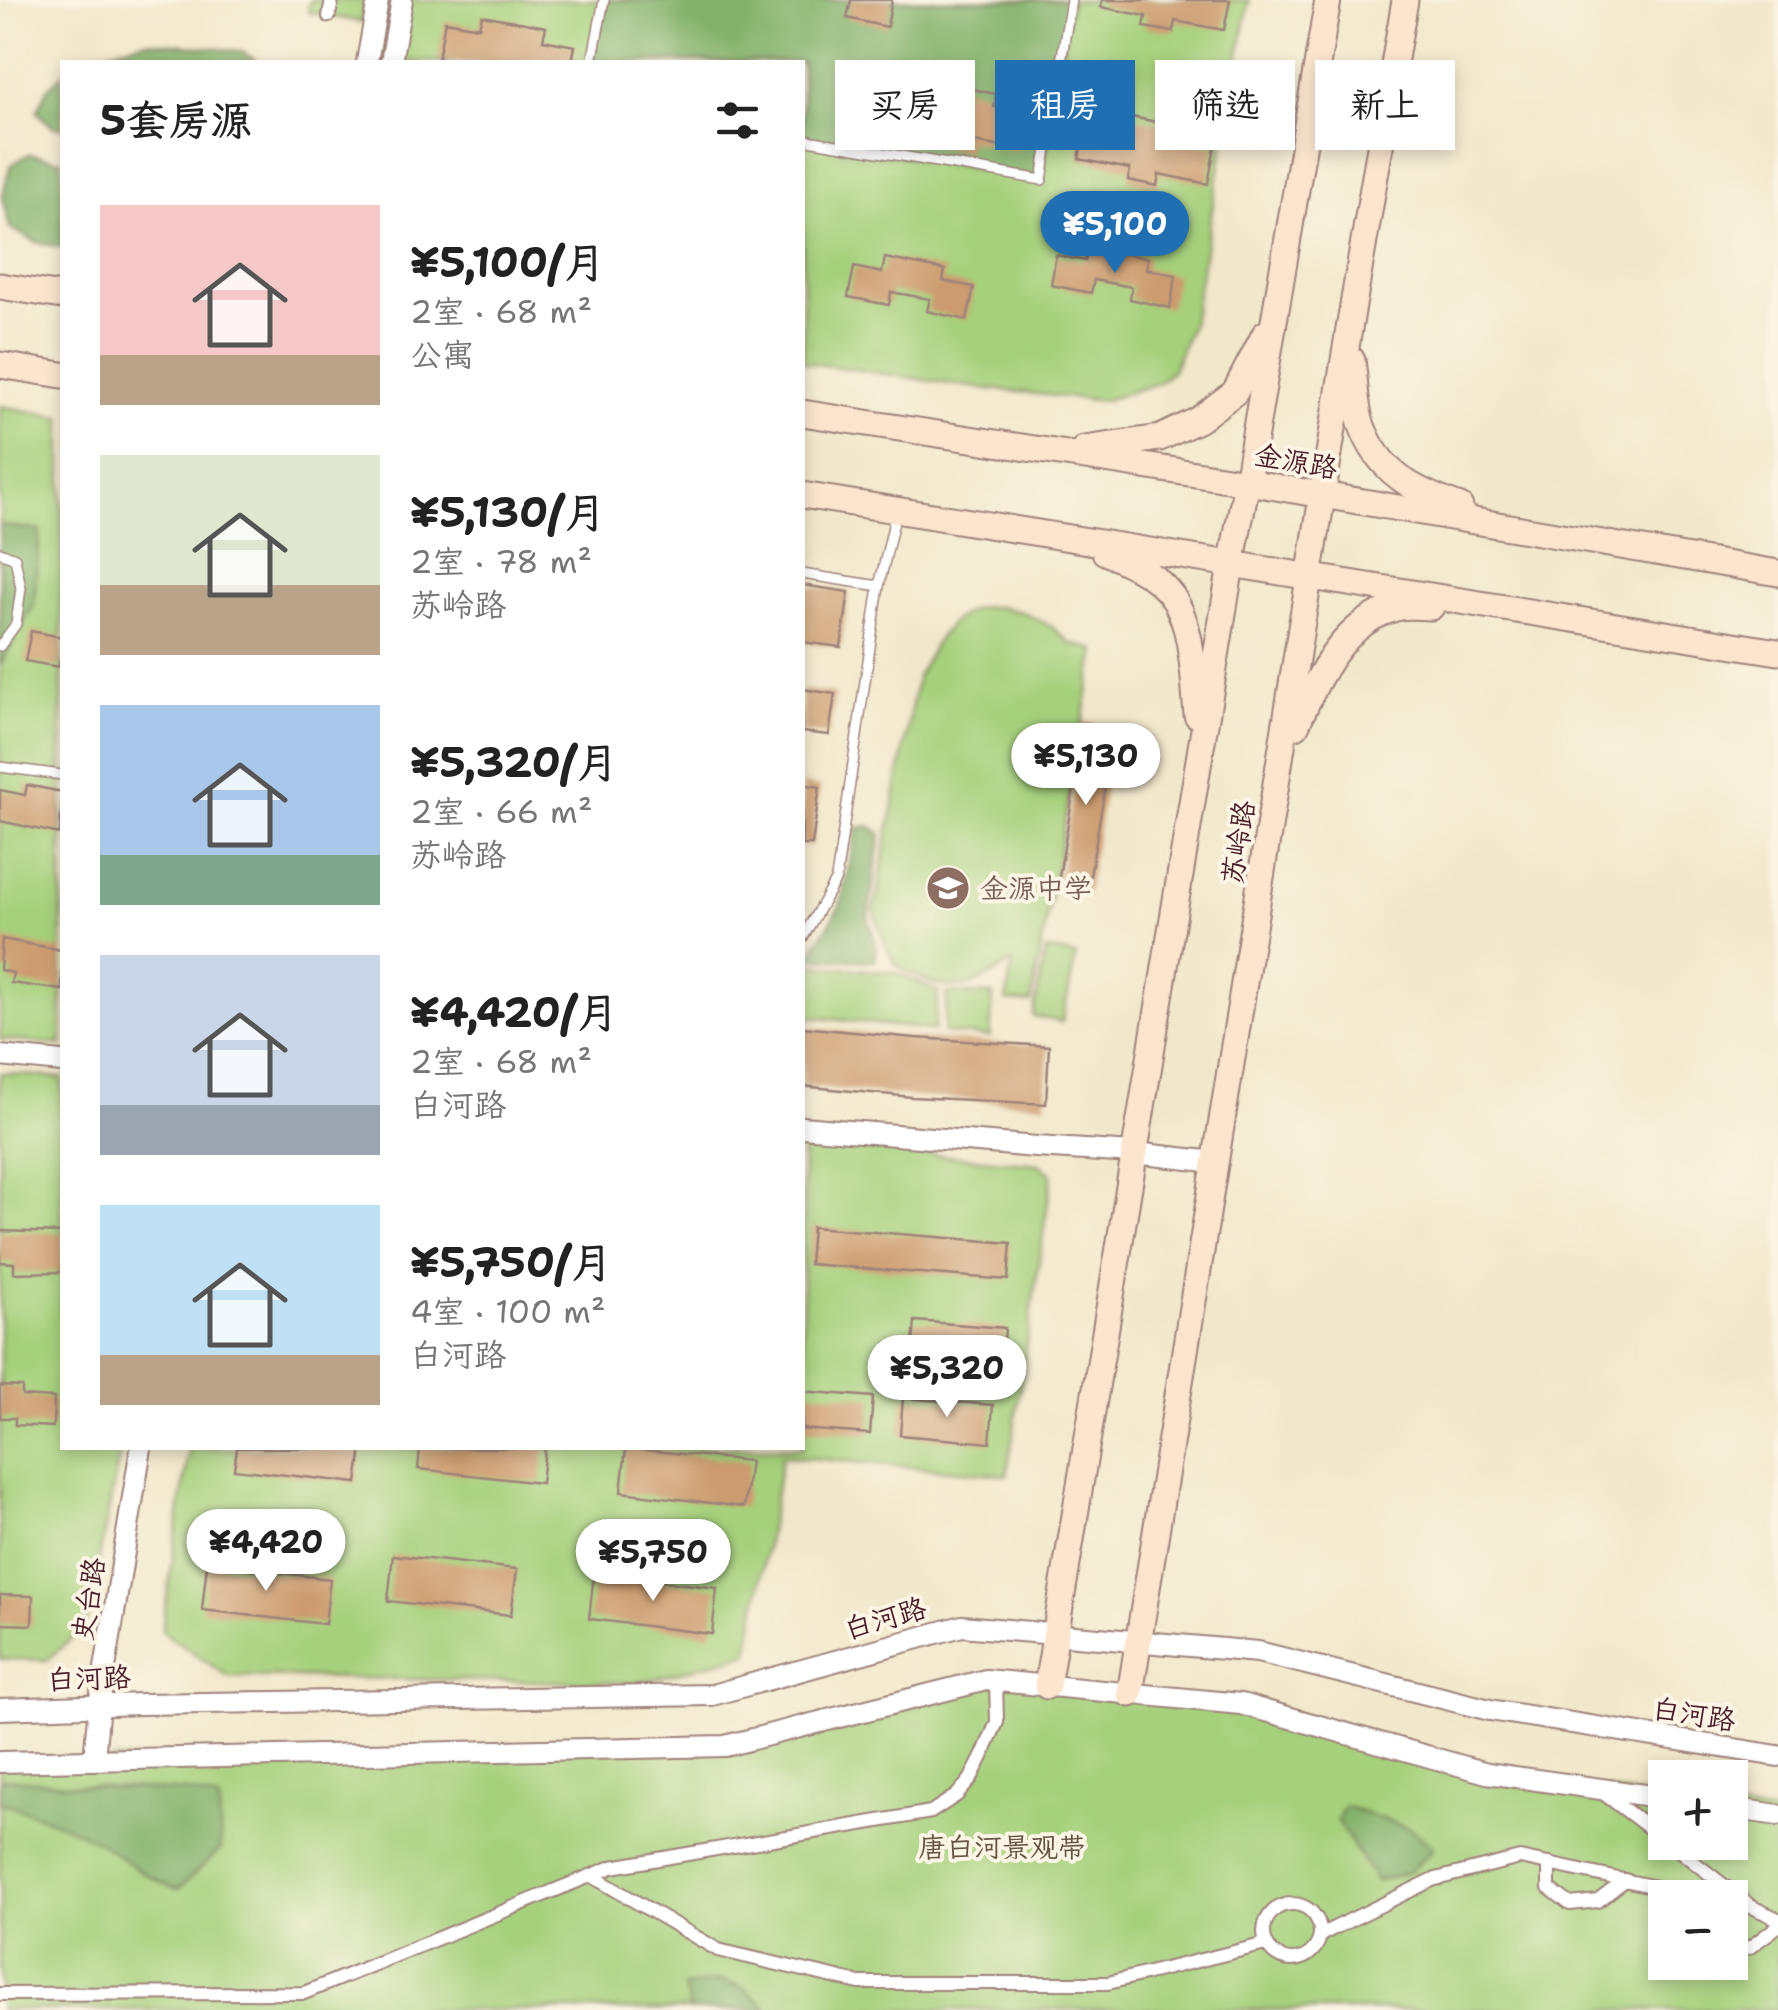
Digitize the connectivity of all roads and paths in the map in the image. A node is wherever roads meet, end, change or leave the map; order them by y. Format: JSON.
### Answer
{"nodes":[{"id":1,"x":332,"y":0,"type":"edge"},
{"id":2,"x":378,"y":0,"type":"edge"},
{"id":3,"x":402,"y":0,"type":"edge"},
{"id":4,"x":604,"y":0,"type":"edge"},
{"id":5,"x":1071,"y":0,"type":"edge"},
{"id":6,"x":1328,"y":0,"type":"edge"},
{"id":7,"x":1405,"y":0,"type":"edge"},
{"id":8,"x":329,"y":16,"type":"dead end"},
{"id":9,"x":367,"y":60,"type":"edge"},
{"id":10,"x":391,"y":60,"type":"edge"},
{"id":11,"x":592,"y":60,"type":"edge"},
{"id":12,"x":805,"y":140,"type":"edge"},
{"id":13,"x":0,"y":286,"type":"edge"},
{"id":14,"x":60,"y":296,"type":"edge"},
{"id":15,"x":1276,"y":312,"type":"junction"},
{"id":16,"x":1348,"y":335,"type":"junction"},
{"id":17,"x":0,"y":365,"type":"edge"},
{"id":18,"x":60,"y":375,"type":"edge"},
{"id":19,"x":805,"y":413,"type":"edge"},
{"id":20,"x":1057,"y":453,"type":"junction"},
{"id":21,"x":1247,"y":482,"type":"junction"},
{"id":22,"x":805,"y":495,"type":"edge"},
{"id":23,"x":1323,"y":496,"type":"junction"},
{"id":24,"x":897,"y":510,"type":"junction"},
{"id":25,"x":1521,"y":530,"type":"junction"},
{"id":26,"x":1062,"y":537,"type":"junction"},
{"id":27,"x":0,"y":552,"type":"edge"},
{"id":28,"x":1230,"y":565,"type":"junction"},
{"id":29,"x":1778,"y":573,"type":"edge"},
{"id":30,"x":805,"y":574,"type":"edge"},
{"id":31,"x":1311,"y":577,"type":"junction"},
{"id":32,"x":880,"y":586,"type":"junction"},
{"id":33,"x":1510,"y":609,"type":"junction"},
{"id":34,"x":0,"y":646,"type":"edge"},
{"id":35,"x":1778,"y":652,"type":"edge"},
{"id":36,"x":1201,"y":744,"type":"junction"},
{"id":37,"x":1282,"y":758,"type":"junction"},
{"id":38,"x":0,"y":766,"type":"edge"},
{"id":39,"x":60,"y":774,"type":"edge"},
{"id":40,"x":805,"y":934,"type":"edge"},
{"id":41,"x":0,"y":1056,"type":"edge"},
{"id":42,"x":60,"y":1062,"type":"edge"},
{"id":43,"x":805,"y":1127,"type":"edge"},
{"id":44,"x":1134,"y":1152,"type":"junction"},
{"id":45,"x":1216,"y":1162,"type":"junction"},
{"id":46,"x":141,"y":1450,"type":"edge"},
{"id":47,"x":1056,"y":1634,"type":"junction"},
{"id":48,"x":1139,"y":1641,"type":"junction"},
{"id":49,"x":996,"y":1680,"type":"junction"},
{"id":50,"x":1047,"y":1686,"type":"junction"},
{"id":51,"x":1130,"y":1694,"type":"junction"},
{"id":52,"x":98,"y":1705,"type":"junction"},
{"id":53,"x":0,"y":1708,"type":"edge"},
{"id":54,"x":1778,"y":1756,"type":"edge"},
{"id":55,"x":94,"y":1759,"type":"junction"},
{"id":56,"x":0,"y":1762,"type":"edge"},
{"id":57,"x":1598,"y":1789,"type":"junction"},
{"id":58,"x":1648,"y":1796,"type":"edge"},
{"id":59,"x":1748,"y":1811,"type":"edge"},
{"id":60,"x":1778,"y":1815,"type":"edge"},
{"id":61,"x":1648,"y":1827,"type":"edge"},
{"id":62,"x":1691,"y":1860,"type":"edge"},
{"id":63,"x":1549,"y":1864,"type":"junction"},
{"id":64,"x":592,"y":1876,"type":"junction"},
{"id":65,"x":1625,"y":1880,"type":"junction"},
{"id":66,"x":1648,"y":1888,"type":"edge"},
{"id":67,"x":1748,"y":1906,"type":"edge"},
{"id":68,"x":1752,"y":1907,"type":"junction"},
{"id":69,"x":1778,"y":1918,"type":"edge"},
{"id":70,"x":1778,"y":1926,"type":"edge"},
{"id":71,"x":1320,"y":1935,"type":"junction"},
{"id":72,"x":1266,"y":1944,"type":"junction"},
{"id":73,"x":1748,"y":1948,"type":"edge"},
{"id":74,"x":0,"y":1994,"type":"edge"}],
"edges":[{"from":1,"to":8,"type":"street"},
{"from":2,"to":9,"type":"street"},
{"from":3,"to":10,"type":"street"},
{"from":4,"to":11,"type":"lane"},
{"from":5,"to":12,"type":"lane"},
{"from":6,"to":15,"type":"main road","name":"苏岭路"},
{"from":7,"to":16,"type":"main road","name":"苏岭路"},
{"from":13,"to":14,"type":"main road"},
{"from":15,"to":20,"type":"main road"},
{"from":15,"to":21,"type":"main road","name":"苏岭路"},
{"from":16,"to":23,"type":"main road","name":"苏岭路"},
{"from":16,"to":25,"type":"main road"},
{"from":17,"to":18,"type":"main road"},
{"from":19,"to":20,"type":"main road","name":"金源路"},
{"from":20,"to":21,"type":"main road","name":"金源路"},
{"from":21,"to":23,"type":"main road","name":"金源路"},
{"from":21,"to":28,"type":"main road","name":"苏岭路"},
{"from":22,"to":24,"type":"main road"},
{"from":23,"to":25,"type":"main road","name":"金源路"},
{"from":23,"to":31,"type":"main road","name":"苏岭路"},
{"from":24,"to":26,"type":"main road"},
{"from":24,"to":32,"type":"lane"},
{"from":25,"to":29,"type":"main road","name":"金源路"},
{"from":26,"to":28,"type":"main road"},
{"from":26,"to":36,"type":"main road"},
{"from":27,"to":34,"type":"lane"},
{"from":28,"to":31,"type":"main road"},
{"from":28,"to":36,"type":"main road","name":"苏岭路"},
{"from":30,"to":32,"type":"lane"},
{"from":31,"to":33,"type":"main road"},
{"from":31,"to":37,"type":"main road","name":"苏岭路"},
{"from":32,"to":40,"type":"lane"},
{"from":33,"to":35,"type":"main road"},
{"from":33,"to":37,"type":"main road"},
{"from":36,"to":44,"type":"main road","name":"苏岭路"},
{"from":37,"to":45,"type":"main road","name":"苏岭路"},
{"from":38,"to":39,"type":"lane"},
{"from":41,"to":42,"type":"street"},
{"from":43,"to":44,"type":"street"},
{"from":44,"to":45,"type":"street"},
{"from":44,"to":47,"type":"main road","name":"苏岭路"},
{"from":45,"to":48,"type":"main road","name":"苏岭路"},
{"from":46,"to":52,"type":"street","name":"史台路"},
{"from":47,"to":48,"type":"street","name":"白河路"},
{"from":47,"to":50,"type":"main road","name":"苏岭路"},
{"from":47,"to":52,"type":"street","name":"白河路"},
{"from":48,"to":51,"type":"main road","name":"苏岭路"},
{"from":48,"to":54,"type":"street","name":"白河路"},
{"from":49,"to":50,"type":"street"},
{"from":49,"to":55,"type":"street"},
{"from":49,"to":64,"type":"street"},
{"from":50,"to":51,"type":"street"},
{"from":51,"to":57,"type":"street"},
{"from":52,"to":53,"type":"street","name":"白河路"},
{"from":52,"to":55,"type":"street","name":"史台路"},
{"from":55,"to":56,"type":"street"},
{"from":57,"to":58,"type":"street"},
{"from":57,"to":61,"type":"street"},
{"from":59,"to":60,"type":"street"},
{"from":62,"to":68,"type":"street"},
{"from":63,"to":65,"type":"street"},
{"from":63,"to":65,"type":"street"},
{"from":63,"to":71,"type":"street"},
{"from":64,"to":72,"type":"street"},
{"from":64,"to":74,"type":"street"},
{"from":65,"to":66,"type":"street"},
{"from":67,"to":68,"type":"street"},
{"from":68,"to":69,"type":"street"},
{"from":70,"to":73,"type":"street"},
{"from":71,"to":72,"type":"street"},
{"from":71,"to":72,"type":"street"}]}
